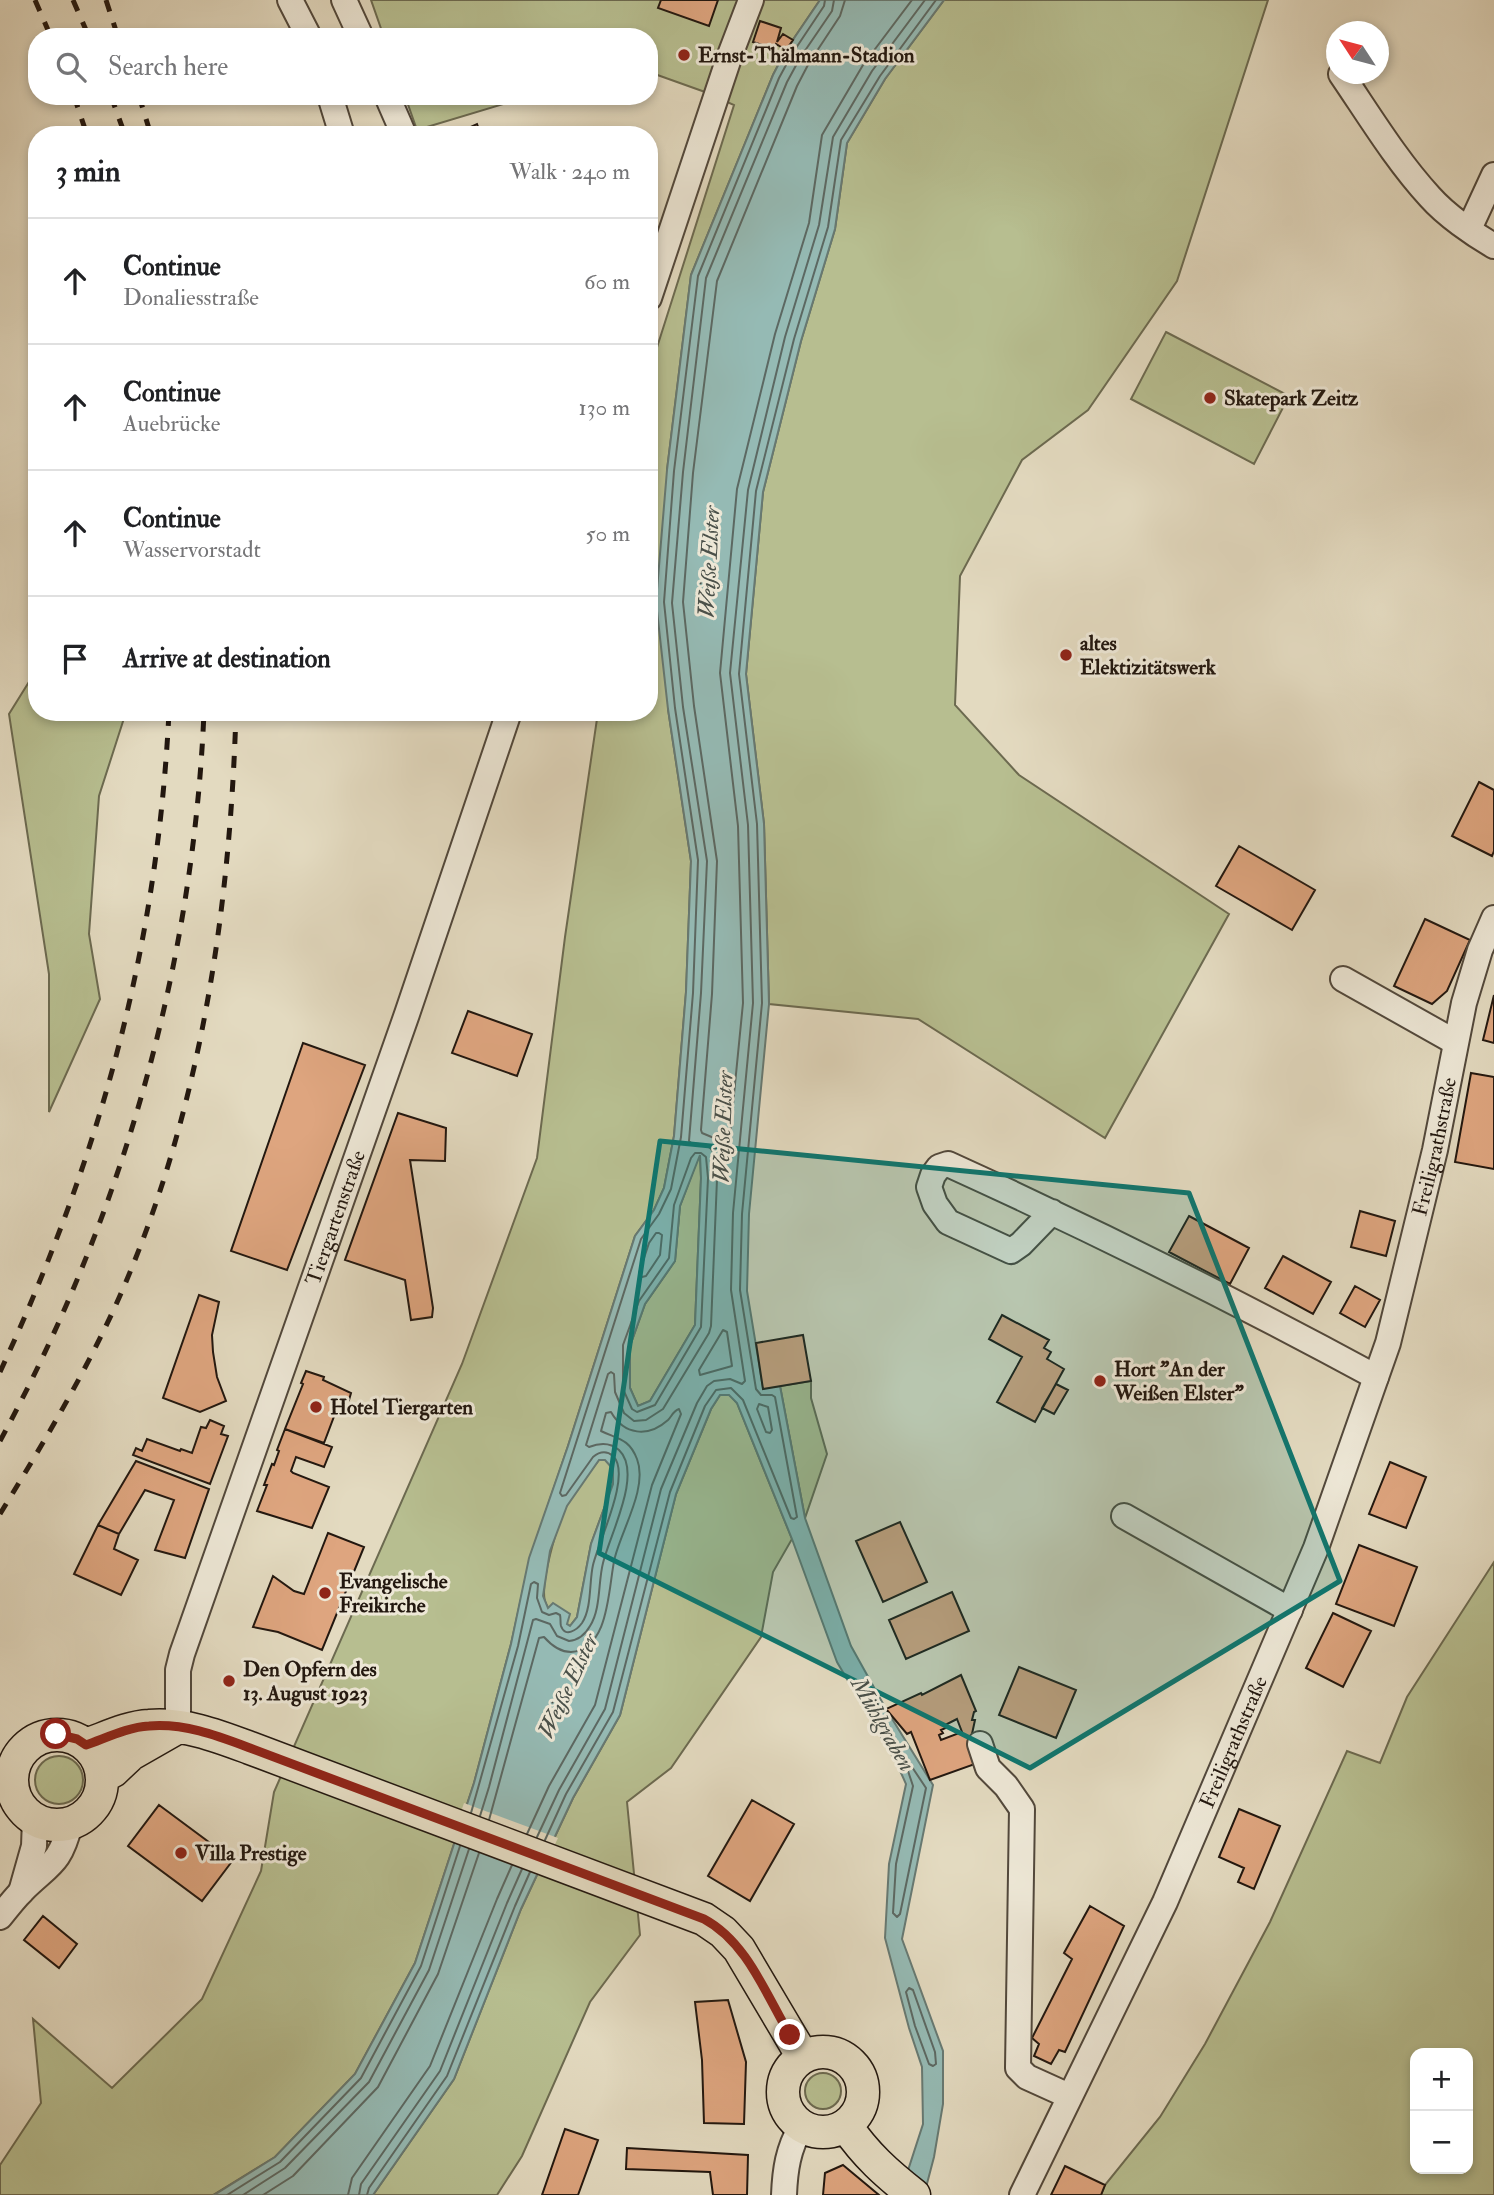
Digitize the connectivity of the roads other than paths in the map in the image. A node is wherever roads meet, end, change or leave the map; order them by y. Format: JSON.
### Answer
{"nodes":[{"id":1,"x":290,"y":0,"type":"edge"},
{"id":2,"x":344,"y":0,"type":"edge"},
{"id":3,"x":751,"y":0,"type":"edge"},
{"id":4,"x":304,"y":28,"type":"edge"},
{"id":5,"x":357,"y":28,"type":"edge"},
{"id":6,"x":1348,"y":84,"type":"edge"},
{"id":7,"x":333,"y":105,"type":"edge"},
{"id":8,"x":391,"y":105,"type":"edge"},
{"id":9,"x":339,"y":126,"type":"edge"},
{"id":10,"x":400,"y":126,"type":"edge"},
{"id":11,"x":1494,"y":175,"type":"edge"},
{"id":12,"x":1469,"y":229,"type":"junction"},
{"id":13,"x":1494,"y":246,"type":"edge"},
{"id":14,"x":658,"y":271,"type":"edge"},
{"id":15,"x":506,"y":721,"type":"edge"},
{"id":16,"x":1494,"y":918,"type":"edge"},
{"id":17,"x":1343,"y":979,"type":"dead end"},
{"id":18,"x":1455,"y":1042,"type":"junction"},
{"id":19,"x":1052,"y":1212,"type":"junction"},
{"id":20,"x":1376,"y":1377,"type":"junction"},
{"id":21,"x":1124,"y":1516,"type":"dead end"},
{"id":22,"x":1290,"y":1611,"type":"junction"},
{"id":23,"x":178,"y":1727,"type":"junction"},
{"id":24,"x":980,"y":1744,"type":"dead end"},
{"id":25,"x":13,"y":1745,"type":"edge"},
{"id":26,"x":86,"y":1745,"type":"junction"},
{"id":27,"x":6,"y":1772,"type":"edge"},
{"id":28,"x":102,"y":1777,"type":"junction"},
{"id":29,"x":34,"y":1819,"type":"junction"},
{"id":30,"x":69,"y":1824,"type":"junction"},
{"id":31,"x":21,"y":1892,"type":"junction"},
{"id":32,"x":0,"y":1917,"type":"edge"},
{"id":33,"x":803,"y":2057,"type":"junction"},
{"id":34,"x":1069,"y":2096,"type":"junction"},
{"id":35,"x":846,"y":2126,"type":"junction"},
{"id":36,"x":801,"y":2127,"type":"junction"},
{"id":37,"x":907,"y":2190,"type":"edge"},
{"id":38,"x":784,"y":2195,"type":"edge"},
{"id":39,"x":1022,"y":2195,"type":"edge"}],
"edges":[{"from":1,"to":4,"type":"street"},
{"from":2,"to":5,"type":"street"},
{"from":3,"to":14,"type":"street"},
{"from":6,"to":12,"type":"street"},
{"from":7,"to":9,"type":"street"},
{"from":8,"to":10,"type":"street"},
{"from":11,"to":12,"type":"street"},
{"from":12,"to":13,"type":"street"},
{"from":15,"to":23,"type":"street","name":"Tiergartenstraße"},
{"from":16,"to":18,"type":"street","name":"Freiligrathstraße"},
{"from":17,"to":18,"type":"street"},
{"from":18,"to":20,"type":"street","name":"Freiligrathstraße"},
{"from":19,"to":19,"type":"street"},
{"from":19,"to":20,"type":"street"},
{"from":20,"to":22,"type":"street","name":"Freiligrathstraße"},
{"from":21,"to":22,"type":"street"},
{"from":22,"to":34,"type":"street","name":"Freiligrathstraße"},
{"from":23,"to":26,"type":"main road"},
{"from":23,"to":28,"type":"main road"},
{"from":23,"to":33,"type":"main road"},
{"from":24,"to":34,"type":"street"},
{"from":25,"to":26,"type":"main road"},
{"from":25,"to":27,"type":"main road"},
{"from":26,"to":28,"type":"main road"},
{"from":27,"to":29,"type":"main road"},
{"from":28,"to":30,"type":"main road"},
{"from":29,"to":30,"type":"main road"},
{"from":29,"to":31,"type":"street"},
{"from":30,"to":31,"type":"street"},
{"from":31,"to":32,"type":"street"},
{"from":33,"to":35,"type":"main road"},
{"from":33,"to":36,"type":"main road"},
{"from":34,"to":39,"type":"street","name":"Freiligrathstraße"},
{"from":35,"to":36,"type":"main road"},
{"from":35,"to":37,"type":"main road"},
{"from":36,"to":38,"type":"street"}]}
